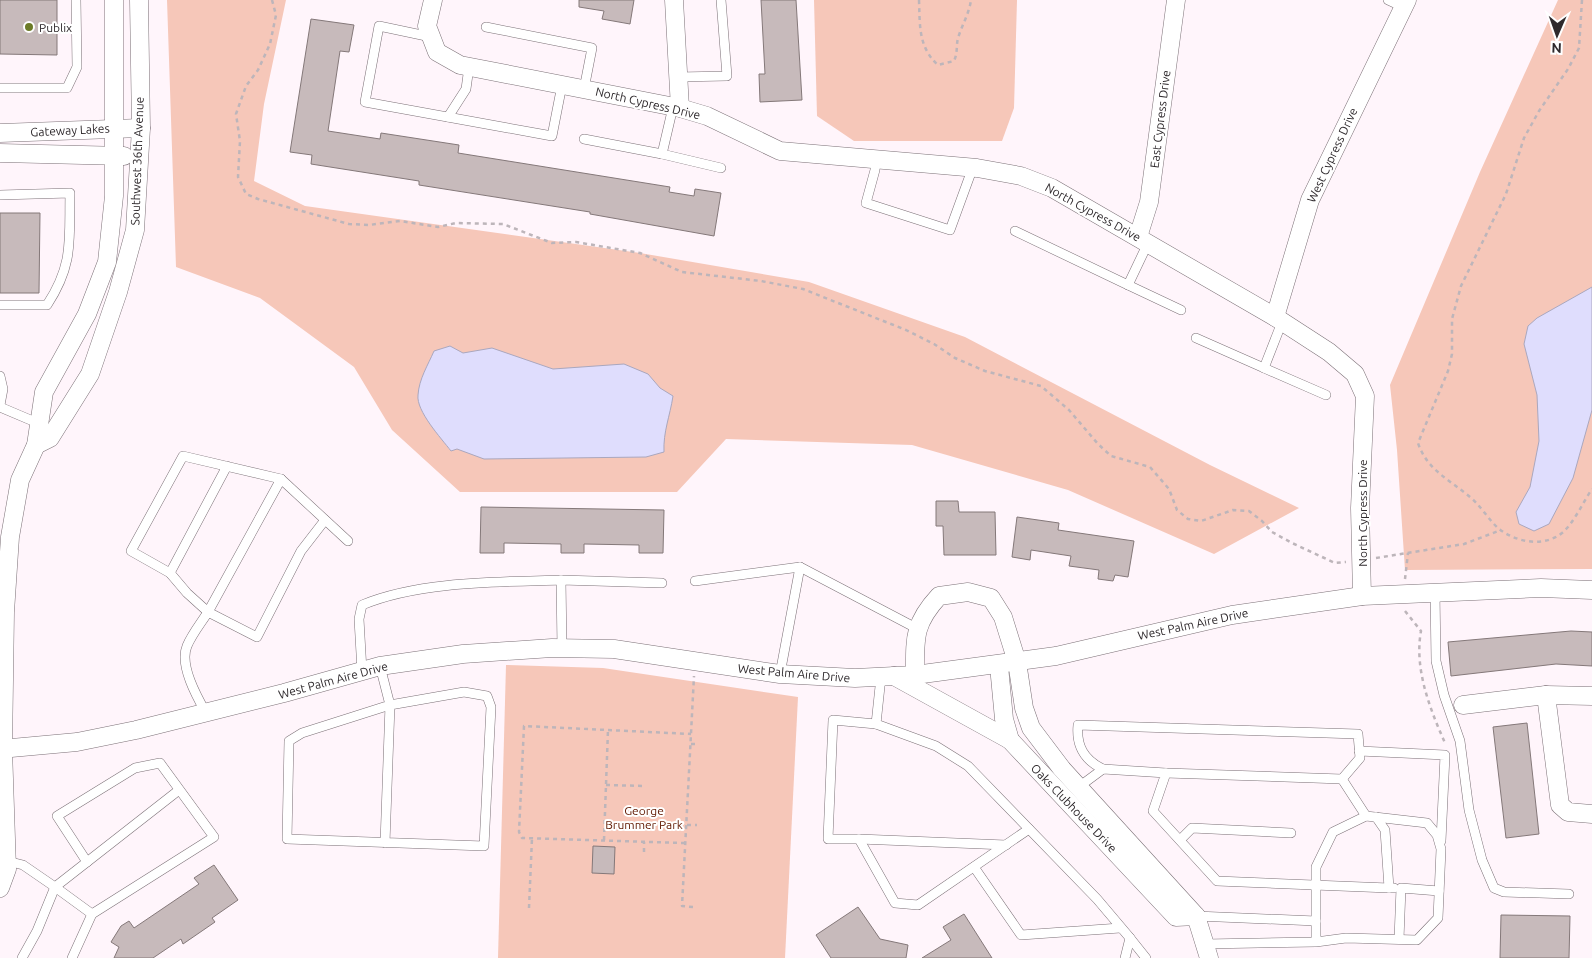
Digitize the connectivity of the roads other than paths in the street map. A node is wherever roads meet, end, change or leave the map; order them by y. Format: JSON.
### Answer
{"nodes":[{"id":1,"x":76,"y":0,"type":"edge"},
{"id":2,"x":114,"y":0,"type":"edge"},
{"id":3,"x":139,"y":0,"type":"edge"},
{"id":4,"x":433,"y":0,"type":"edge"},
{"id":5,"x":674,"y":0,"type":"edge"},
{"id":6,"x":721,"y":0,"type":"edge"},
{"id":7,"x":1176,"y":0,"type":"edge"},
{"id":8,"x":1399,"y":2,"type":"edge"},
{"id":9,"x":486,"y":27,"type":"dead end"},
{"id":10,"x":434,"y":45,"type":"junction"},
{"id":11,"x":469,"y":67,"type":"junction"},
{"id":12,"x":678,"y":77,"type":"junction"},
{"id":13,"x":562,"y":85,"type":"junction"},
{"id":14,"x":0,"y":88,"type":"edge"},
{"id":15,"x":584,"y":89,"type":"junction"},
{"id":16,"x":676,"y":108,"type":"junction"},
{"id":17,"x":448,"y":117,"type":"junction"},
{"id":18,"x":113,"y":128,"type":"junction"},
{"id":19,"x":140,"y":128,"type":"junction"},
{"id":20,"x":0,"y":133,"type":"edge"},
{"id":21,"x":584,"y":139,"type":"dead end"},
{"id":22,"x":0,"y":153,"type":"edge"},
{"id":23,"x":662,"y":154,"type":"junction"},
{"id":24,"x":114,"y":156,"type":"junction"},
{"id":25,"x":139,"y":156,"type":"junction"},
{"id":26,"x":876,"y":159,"type":"junction"},
{"id":27,"x":973,"y":167,"type":"junction"},
{"id":28,"x":721,"y":168,"type":"dead end"},
{"id":29,"x":0,"y":195,"type":"edge"},
{"id":30,"x":1015,"y":231,"type":"dead end"},
{"id":31,"x":1143,"y":240,"type":"junction"},
{"id":32,"x":1128,"y":285,"type":"junction"},
{"id":33,"x":0,"y":306,"type":"edge"},
{"id":34,"x":1181,"y":310,"type":"dead end"},
{"id":35,"x":1279,"y":320,"type":"junction"},
{"id":36,"x":1196,"y":338,"type":"dead end"},
{"id":37,"x":1264,"y":368,"type":"junction"},
{"id":38,"x":0,"y":376,"type":"edge"},
{"id":39,"x":1326,"y":396,"type":"dead end"},
{"id":40,"x":0,"y":406,"type":"edge"},
{"id":41,"x":46,"y":428,"type":"junction"},
{"id":42,"x":227,"y":466,"type":"junction"},
{"id":43,"x":281,"y":479,"type":"junction"},
{"id":44,"x":324,"y":520,"type":"junction"},
{"id":45,"x":348,"y":541,"type":"dead end"},
{"id":46,"x":800,"y":566,"type":"junction"},
{"id":47,"x":170,"y":573,"type":"junction"},
{"id":48,"x":561,"y":580,"type":"junction"},
{"id":49,"x":695,"y":581,"type":"dead end"},
{"id":50,"x":662,"y":583,"type":"dead end"},
{"id":51,"x":1592,"y":590,"type":"edge"},
{"id":52,"x":1435,"y":592,"type":"junction"},
{"id":53,"x":1362,"y":596,"type":"junction"},
{"id":54,"x":208,"y":612,"type":"junction"},
{"id":55,"x":918,"y":629,"type":"junction"},
{"id":56,"x":2,"y":647,"type":"edge"},
{"id":57,"x":562,"y":648,"type":"junction"},
{"id":58,"x":1017,"y":662,"type":"junction"},
{"id":59,"x":380,"y":666,"type":"junction"},
{"id":60,"x":999,"y":666,"type":"junction"},
{"id":61,"x":362,"y":671,"type":"junction"},
{"id":62,"x":780,"y":674,"type":"junction"},
{"id":63,"x":915,"y":675,"type":"junction"},
{"id":64,"x":887,"y":677,"type":"junction"},
{"id":65,"x":1546,"y":695,"type":"junction"},
{"id":66,"x":1592,"y":696,"type":"edge"},
{"id":67,"x":390,"y":705,"type":"junction"},
{"id":68,"x":1463,"y":705,"type":"dead end"},
{"id":69,"x":206,"y":713,"type":"junction"},
{"id":70,"x":876,"y":724,"type":"junction"},
{"id":71,"x":1010,"y":740,"type":"junction"},
{"id":72,"x":2,"y":749,"type":"edge"},
{"id":73,"x":1359,"y":751,"type":"junction"},
{"id":74,"x":1103,"y":770,"type":"junction"},
{"id":75,"x":1166,"y":773,"type":"junction"},
{"id":76,"x":1342,"y":779,"type":"junction"},
{"id":77,"x":1079,"y":788,"type":"junction"},
{"id":78,"x":179,"y":790,"type":"junction"},
{"id":79,"x":1064,"y":798,"type":"junction"},
{"id":80,"x":1592,"y":814,"type":"edge"},
{"id":81,"x":1371,"y":816,"type":"junction"},
{"id":82,"x":1029,"y":830,"type":"junction"},
{"id":83,"x":1291,"y":833,"type":"dead end"},
{"id":84,"x":859,"y":839,"type":"junction"},
{"id":85,"x":1180,"y":840,"type":"junction"},
{"id":86,"x":385,"y":842,"type":"junction"},
{"id":87,"x":1006,"y":846,"type":"junction"},
{"id":88,"x":1441,"y":849,"type":"junction"},
{"id":89,"x":7,"y":861,"type":"junction"},
{"id":90,"x":87,"y":862,"type":"junction"},
{"id":91,"x":974,"y":867,"type":"junction"},
{"id":92,"x":1316,"y":883,"type":"junction"},
{"id":93,"x":55,"y":887,"type":"junction"},
{"id":94,"x":0,"y":888,"type":"edge"},
{"id":95,"x":1389,"y":888,"type":"junction"},
{"id":96,"x":1401,"y":888,"type":"junction"},
{"id":97,"x":1439,"y":891,"type":"junction"},
{"id":98,"x":1569,"y":894,"type":"dead end"},
{"id":99,"x":92,"y":914,"type":"junction"},
{"id":100,"x":1196,"y":916,"type":"junction"},
{"id":101,"x":1316,"y":921,"type":"junction"},
{"id":102,"x":1120,"y":928,"type":"junction"},
{"id":103,"x":1130,"y":938,"type":"junction"},
{"id":104,"x":1399,"y":939,"type":"junction"},
{"id":105,"x":1316,"y":942,"type":"junction"},
{"id":106,"x":1207,"y":951,"type":"edge"},
{"id":107,"x":22,"y":958,"type":"edge"},
{"id":108,"x":72,"y":958,"type":"edge"},
{"id":109,"x":1126,"y":958,"type":"edge"},
{"id":110,"x":1146,"y":958,"type":"edge"}],
"edges":[{"from":1,"to":14,"type":"lane"},
{"from":2,"to":18,"type":"street","name":"Southwest 36th Avenue"},
{"from":3,"to":19,"type":"street","name":"Southwest 36th Avenue"},
{"from":4,"to":10,"type":"street"},
{"from":5,"to":12,"type":"street"},
{"from":6,"to":12,"type":"lane"},
{"from":7,"to":31,"type":"street","name":"East Cypress Drive"},
{"from":8,"to":35,"type":"street","name":"West Cypress Drive"},
{"from":9,"to":15,"type":"lane"},
{"from":10,"to":11,"type":"street","name":"North Cypress Drive"},
{"from":10,"to":17,"type":"lane"},
{"from":11,"to":13,"type":"street","name":"North Cypress Drive"},
{"from":11,"to":17,"type":"lane"},
{"from":12,"to":16,"type":"street"},
{"from":13,"to":15,"type":"street","name":"North Cypress Drive"},
{"from":13,"to":17,"type":"lane"},
{"from":15,"to":16,"type":"street","name":"North Cypress Drive"},
{"from":16,"to":23,"type":"lane"},
{"from":16,"to":26,"type":"street","name":"North Cypress Drive"},
{"from":18,"to":19,"type":"street","name":"Gateway Lakes"},
{"from":18,"to":20,"type":"street","name":"Gateway Lakes"},
{"from":18,"to":24,"type":"street","name":"Southwest 36th Avenue"},
{"from":19,"to":25,"type":"street","name":"Southwest 36th Avenue"},
{"from":21,"to":23,"type":"lane"},
{"from":22,"to":24,"type":"street","name":"Gateway Lakes"},
{"from":23,"to":28,"type":"lane"},
{"from":24,"to":25,"type":"street","name":"Gateway Lakes"},
{"from":24,"to":41,"type":"street","name":"Southwest 36th Avenue"},
{"from":25,"to":41,"type":"street","name":"Southwest 36th Avenue"},
{"from":26,"to":27,"type":"street","name":"North Cypress Drive"},
{"from":26,"to":27,"type":"lane"},
{"from":27,"to":31,"type":"street","name":"North Cypress Drive"},
{"from":29,"to":33,"type":"lane"},
{"from":30,"to":32,"type":"lane"},
{"from":31,"to":32,"type":"lane"},
{"from":31,"to":35,"type":"street","name":"North Cypress Drive"},
{"from":32,"to":34,"type":"lane"},
{"from":35,"to":37,"type":"lane"},
{"from":35,"to":53,"type":"street","name":"North Cypress Drive"},
{"from":36,"to":37,"type":"lane"},
{"from":37,"to":39,"type":"lane"},
{"from":38,"to":40,"type":"lane"},
{"from":40,"to":41,"type":"lane"},
{"from":41,"to":56,"type":"street","name":"Southwest 36th Avenue"},
{"from":42,"to":43,"type":"lane"},
{"from":42,"to":47,"type":"lane"},
{"from":42,"to":47,"type":"lane"},
{"from":43,"to":44,"type":"lane"},
{"from":43,"to":54,"type":"lane"},
{"from":44,"to":45,"type":"lane"},
{"from":44,"to":54,"type":"lane"},
{"from":46,"to":49,"type":"lane"},
{"from":46,"to":55,"type":"lane"},
{"from":46,"to":62,"type":"lane"},
{"from":47,"to":54,"type":"lane"},
{"from":48,"to":50,"type":"lane"},
{"from":48,"to":57,"type":"lane"},
{"from":48,"to":61,"type":"lane"},
{"from":51,"to":52,"type":"street","name":"West Palm Aire Drive"},
{"from":52,"to":53,"type":"street","name":"West Palm Aire Drive"},
{"from":52,"to":98,"type":"lane"},
{"from":53,"to":58,"type":"street","name":"West Palm Aire Drive"},
{"from":54,"to":69,"type":"lane"},
{"from":55,"to":58,"type":"street","name":"Oaks Clubhouse Drive"},
{"from":55,"to":63,"type":"street"},
{"from":56,"to":72,"type":"street","name":"Southwest 36th Avenue"},
{"from":57,"to":59,"type":"street","name":"West Palm Aire Drive"},
{"from":57,"to":62,"type":"street","name":"West Palm Aire Drive"},
{"from":58,"to":60,"type":"street","name":"West Palm Aire Drive"},
{"from":58,"to":77,"type":"street","name":"Oaks Clubhouse Drive"},
{"from":59,"to":61,"type":"street","name":"West Palm Aire Drive"},
{"from":59,"to":67,"type":"lane"},
{"from":60,"to":63,"type":"street","name":"West Palm Aire Drive"},
{"from":60,"to":71,"type":"street","name":"Oaks Clubhouse Drive"},
{"from":61,"to":69,"type":"street","name":"West Palm Aire Drive"},
{"from":62,"to":64,"type":"street","name":"West Palm Aire Drive"},
{"from":63,"to":64,"type":"street","name":"West Palm Aire Drive"},
{"from":64,"to":70,"type":"lane"},
{"from":64,"to":71,"type":"street"},
{"from":65,"to":66,"type":"street"},
{"from":65,"to":68,"type":"street"},
{"from":65,"to":80,"type":"street"},
{"from":67,"to":86,"type":"lane"},
{"from":67,"to":86,"type":"lane"},
{"from":67,"to":86,"type":"lane"},
{"from":69,"to":72,"type":"street","name":"West Palm Aire Drive"},
{"from":70,"to":82,"type":"lane"},
{"from":70,"to":84,"type":"lane"},
{"from":71,"to":79,"type":"street","name":"Oaks Clubhouse Drive"},
{"from":72,"to":89,"type":"street","name":"Southwest 36th Avenue"},
{"from":73,"to":74,"type":"lane"},
{"from":73,"to":76,"type":"lane"},
{"from":73,"to":88,"type":"lane"},
{"from":74,"to":75,"type":"lane"},
{"from":74,"to":77,"type":"lane"},
{"from":75,"to":76,"type":"lane"},
{"from":75,"to":85,"type":"lane"},
{"from":76,"to":81,"type":"lane"},
{"from":77,"to":79,"type":"lane"},
{"from":77,"to":100,"type":"street","name":"Oaks Clubhouse Drive"},
{"from":78,"to":90,"type":"lane"},
{"from":78,"to":90,"type":"lane"},
{"from":78,"to":99,"type":"lane"},
{"from":79,"to":100,"type":"street","name":"Oaks Clubhouse Drive"},
{"from":81,"to":88,"type":"lane"},
{"from":81,"to":92,"type":"lane"},
{"from":81,"to":95,"type":"lane"},
{"from":82,"to":87,"type":"lane"},
{"from":82,"to":102,"type":"lane"},
{"from":83,"to":85,"type":"lane"},
{"from":84,"to":87,"type":"lane"},
{"from":84,"to":91,"type":"lane"},
{"from":85,"to":92,"type":"lane"},
{"from":87,"to":91,"type":"lane"},
{"from":88,"to":97,"type":"lane"},
{"from":89,"to":93,"type":"lane"},
{"from":89,"to":94,"type":"street","name":"Southwest 36th Avenue"},
{"from":90,"to":93,"type":"lane"},
{"from":91,"to":102,"type":"lane"},
{"from":92,"to":95,"type":"lane"},
{"from":92,"to":101,"type":"lane"},
{"from":93,"to":99,"type":"lane"},
{"from":93,"to":107,"type":"lane"},
{"from":95,"to":96,"type":"lane"},
{"from":96,"to":97,"type":"lane"},
{"from":96,"to":104,"type":"lane"},
{"from":97,"to":104,"type":"lane"},
{"from":99,"to":108,"type":"lane"},
{"from":100,"to":101,"type":"lane"},
{"from":100,"to":106,"type":"street","name":"Oaks Clubhouse Drive"},
{"from":101,"to":105,"type":"lane"},
{"from":102,"to":103,"type":"lane"},
{"from":103,"to":109,"type":"lane"},
{"from":103,"to":110,"type":"lane"},
{"from":104,"to":105,"type":"lane"},
{"from":105,"to":106,"type":"lane"}]}
